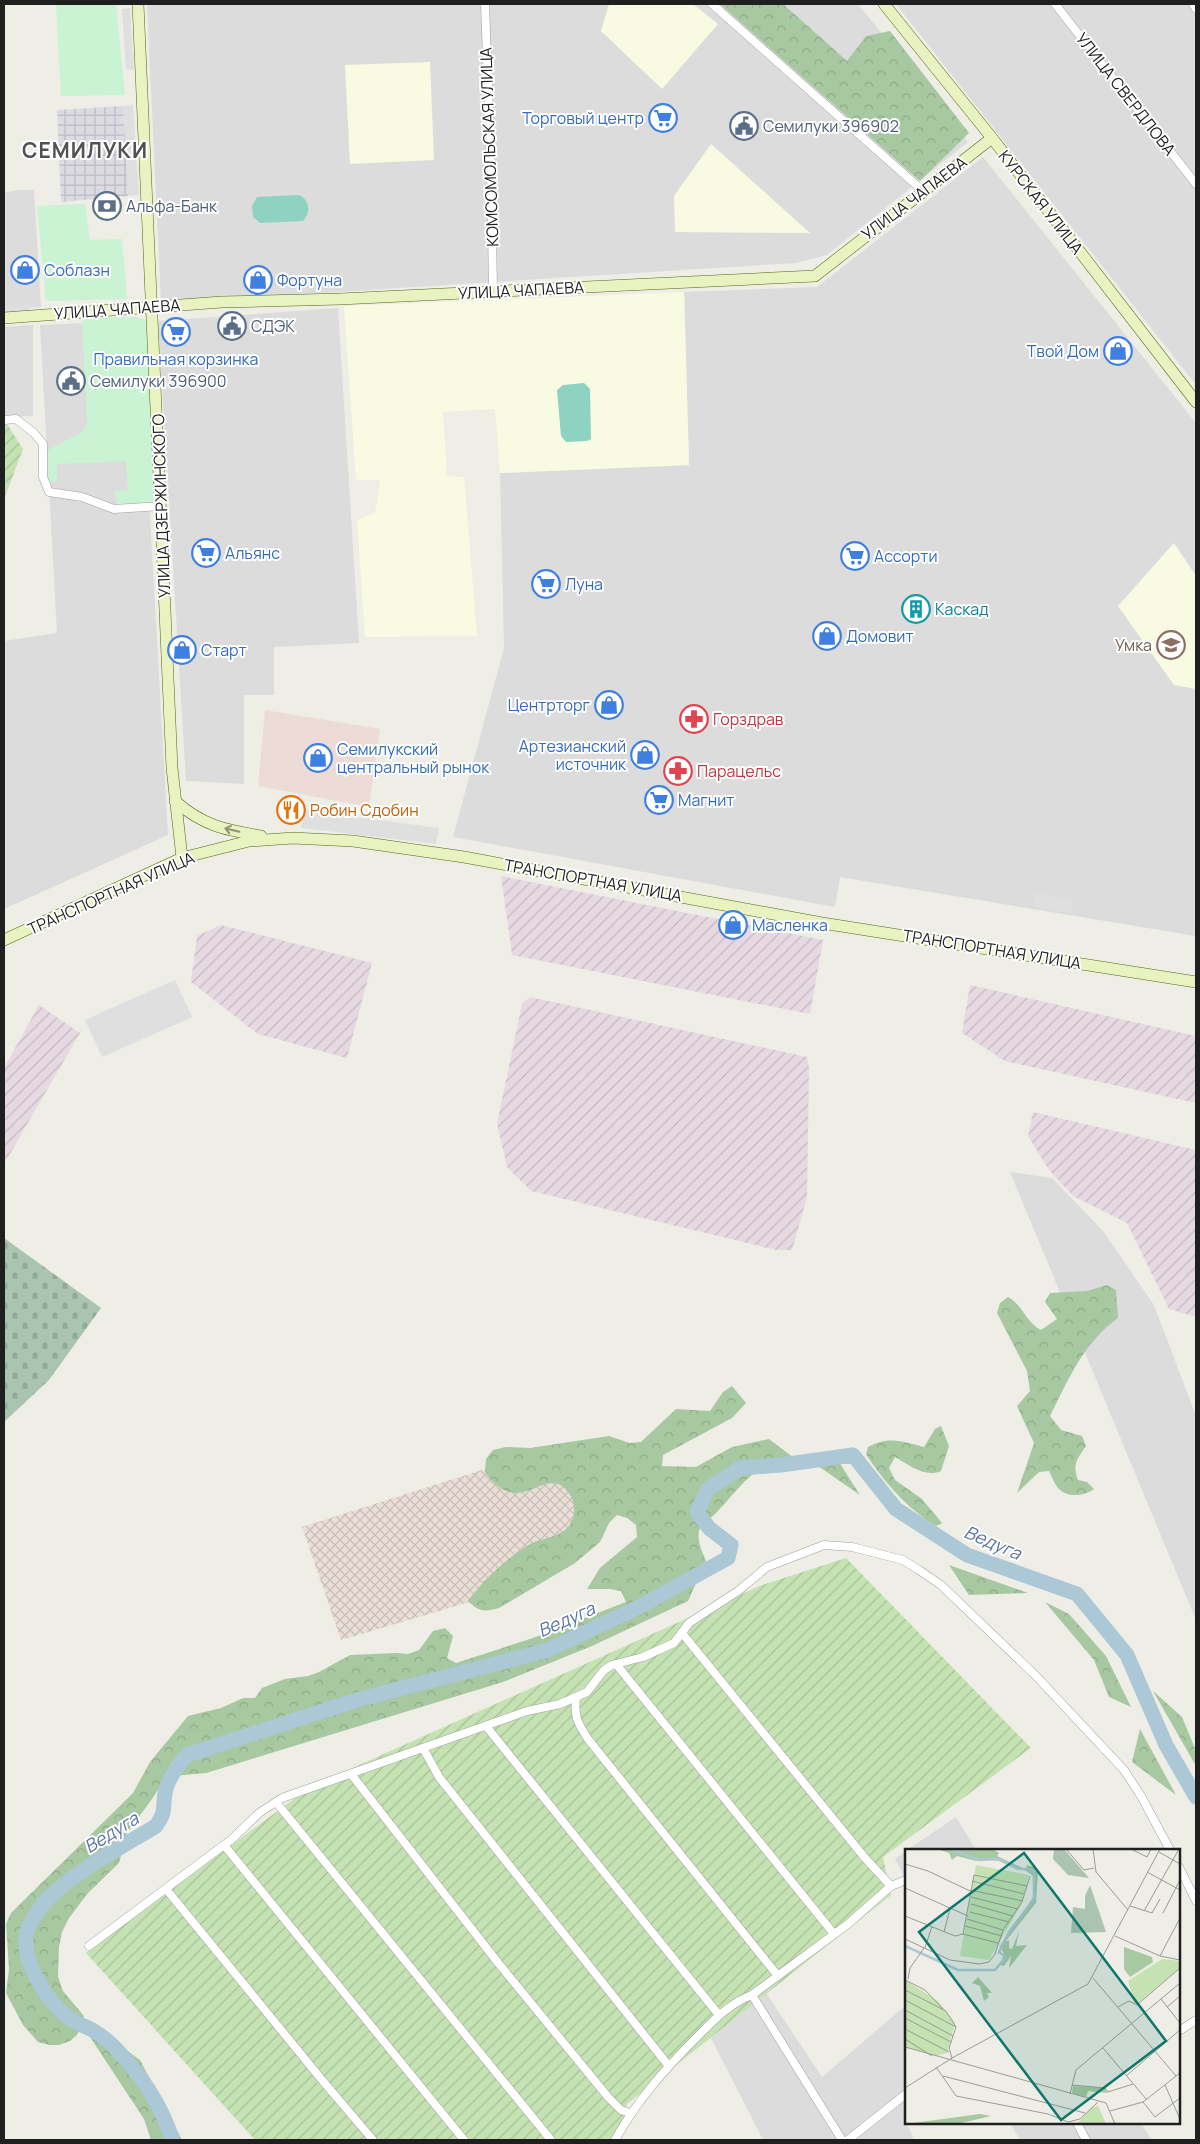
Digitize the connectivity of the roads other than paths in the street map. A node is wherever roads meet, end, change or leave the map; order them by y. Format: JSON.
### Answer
{"nodes":[{"id":1,"x":138,"y":4,"type":"edge"},
{"id":2,"x":484,"y":4,"type":"edge"},
{"id":3,"x":712,"y":4,"type":"edge"},
{"id":4,"x":884,"y":4,"type":"edge"},
{"id":5,"x":1055,"y":4,"type":"edge"},
{"id":6,"x":1193,"y":4,"type":"edge"},
{"id":7,"x":1196,"y":9,"type":"edge"},
{"id":8,"x":992,"y":138,"type":"junction"},
{"id":9,"x":1196,"y":184,"type":"edge"},
{"id":10,"x":923,"y":191,"type":"junction"},
{"id":11,"x":493,"y":290,"type":"junction"},
{"id":12,"x":152,"y":306,"type":"junction"},
{"id":13,"x":4,"y":318,"type":"edge"},
{"id":14,"x":1196,"y":402,"type":"edge"},
{"id":15,"x":4,"y":420,"type":"edge"},
{"id":16,"x":161,"y":506,"type":"junction"},
{"id":17,"x":175,"y":801,"type":"junction"},
{"id":18,"x":280,"y":839,"type":"junction"},
{"id":19,"x":182,"y":858,"type":"junction"},
{"id":20,"x":4,"y":940,"type":"edge"},
{"id":21,"x":1196,"y":982,"type":"edge"},
{"id":22,"x":682,"y":1633,"type":"junction"},
{"id":23,"x":616,"y":1664,"type":"junction"},
{"id":24,"x":576,"y":1697,"type":"junction"},
{"id":25,"x":486,"y":1726,"type":"junction"},
{"id":26,"x":423,"y":1748,"type":"junction"},
{"id":27,"x":351,"y":1774,"type":"junction"},
{"id":28,"x":276,"y":1802,"type":"junction"},
{"id":29,"x":224,"y":1845,"type":"junction"},
{"id":30,"x":1169,"y":1849,"type":"edge"},
{"id":31,"x":1180,"y":1869,"type":"edge"},
{"id":32,"x":905,"y":1880,"type":"edge"},
{"id":33,"x":891,"y":1886,"type":"junction"},
{"id":34,"x":166,"y":1889,"type":"junction"},
{"id":35,"x":1196,"y":1901,"type":"edge"},
{"id":36,"x":834,"y":1934,"type":"junction"},
{"id":37,"x":89,"y":1946,"type":"dead end"},
{"id":38,"x":778,"y":1976,"type":"junction"},
{"id":39,"x":752,"y":1995,"type":"junction"},
{"id":40,"x":719,"y":2015,"type":"junction"},
{"id":41,"x":1196,"y":2020,"type":"edge"},
{"id":42,"x":1180,"y":2030,"type":"edge"},
{"id":43,"x":668,"y":2065,"type":"junction"},
{"id":44,"x":905,"y":2095,"type":"edge"},
{"id":45,"x":630,"y":2113,"type":"junction"},
{"id":46,"x":1078,"y":2124,"type":"edge"},
{"id":47,"x":374,"y":2140,"type":"edge"},
{"id":48,"x":464,"y":2140,"type":"edge"},
{"id":49,"x":551,"y":2140,"type":"edge"},
{"id":50,"x":615,"y":2140,"type":"edge"},
{"id":51,"x":842,"y":2140,"type":"edge"},
{"id":52,"x":848,"y":2140,"type":"edge"},
{"id":53,"x":1086,"y":2140,"type":"edge"}],
"edges":[{"from":1,"to":12,"type":"street","name":"УЛИЦА ДЗЕРЖИНСКОГО"},
{"from":2,"to":11,"type":"street","name":"КОМСОМОЛЬСКАЯ УЛИЦА"},
{"from":3,"to":10,"type":"street"},
{"from":4,"to":8,"type":"street","name":"КУРСКАЯ УЛИЦА"},
{"from":5,"to":9,"type":"street","name":"УЛИЦА СВЕРДЛОВА"},
{"from":6,"to":7,"type":"street"},
{"from":8,"to":10,"type":"street","name":"УЛИЦА ЧАПАЕВА"},
{"from":8,"to":14,"type":"street","name":"КУРСКАЯ УЛИЦА"},
{"from":10,"to":11,"type":"street","name":"УЛИЦА ЧАПАЕВА"},
{"from":11,"to":12,"type":"street","name":"УЛИЦА ЧАПАЕВА"},
{"from":12,"to":13,"type":"street","name":"УЛИЦА ЧАПАЕВА"},
{"from":12,"to":16,"type":"street","name":"УЛИЦА ДЗЕРЖИНСКОГО"},
{"from":15,"to":16,"type":"street"},
{"from":16,"to":17,"type":"street","name":"УЛИЦА ДЗЕРЖИНСКОГО"},
{"from":18,"to":17,"type":"street","one_way":true},
{"from":17,"to":19,"type":"street","name":"УЛИЦА ДЗЕРЖИНСКОГО"},
{"from":18,"to":19,"type":"street","name":"ТРАНСПОРТНАЯ УЛИЦА"},
{"from":18,"to":21,"type":"street","name":"ТРАНСПОРТНАЯ УЛИЦА"},
{"from":19,"to":20,"type":"street","name":"ТРАНСПОРТНАЯ УЛИЦА"},
{"from":22,"to":23,"type":"street"},
{"from":22,"to":30,"type":"street"},
{"from":22,"to":33,"type":"street"},
{"from":23,"to":24,"type":"street"},
{"from":23,"to":36,"type":"street"},
{"from":24,"to":25,"type":"street"},
{"from":24,"to":38,"type":"street"},
{"from":25,"to":26,"type":"street"},
{"from":25,"to":40,"type":"street"},
{"from":26,"to":27,"type":"street"},
{"from":26,"to":43,"type":"street"},
{"from":27,"to":28,"type":"street"},
{"from":27,"to":45,"type":"street"},
{"from":28,"to":29,"type":"street"},
{"from":28,"to":49,"type":"street"},
{"from":29,"to":34,"type":"street"},
{"from":29,"to":48,"type":"street"},
{"from":31,"to":35,"type":"street"},
{"from":32,"to":33,"type":"street"},
{"from":33,"to":36,"type":"street"},
{"from":34,"to":37,"type":"street"},
{"from":34,"to":47,"type":"street"},
{"from":36,"to":38,"type":"street"},
{"from":38,"to":39,"type":"street"},
{"from":39,"to":40,"type":"street"},
{"from":39,"to":51,"type":"street"},
{"from":40,"to":43,"type":"street"},
{"from":41,"to":42,"type":"street"},
{"from":43,"to":45,"type":"street"},
{"from":44,"to":52,"type":"street"},
{"from":45,"to":50,"type":"street"},
{"from":46,"to":53,"type":"street"}]}
